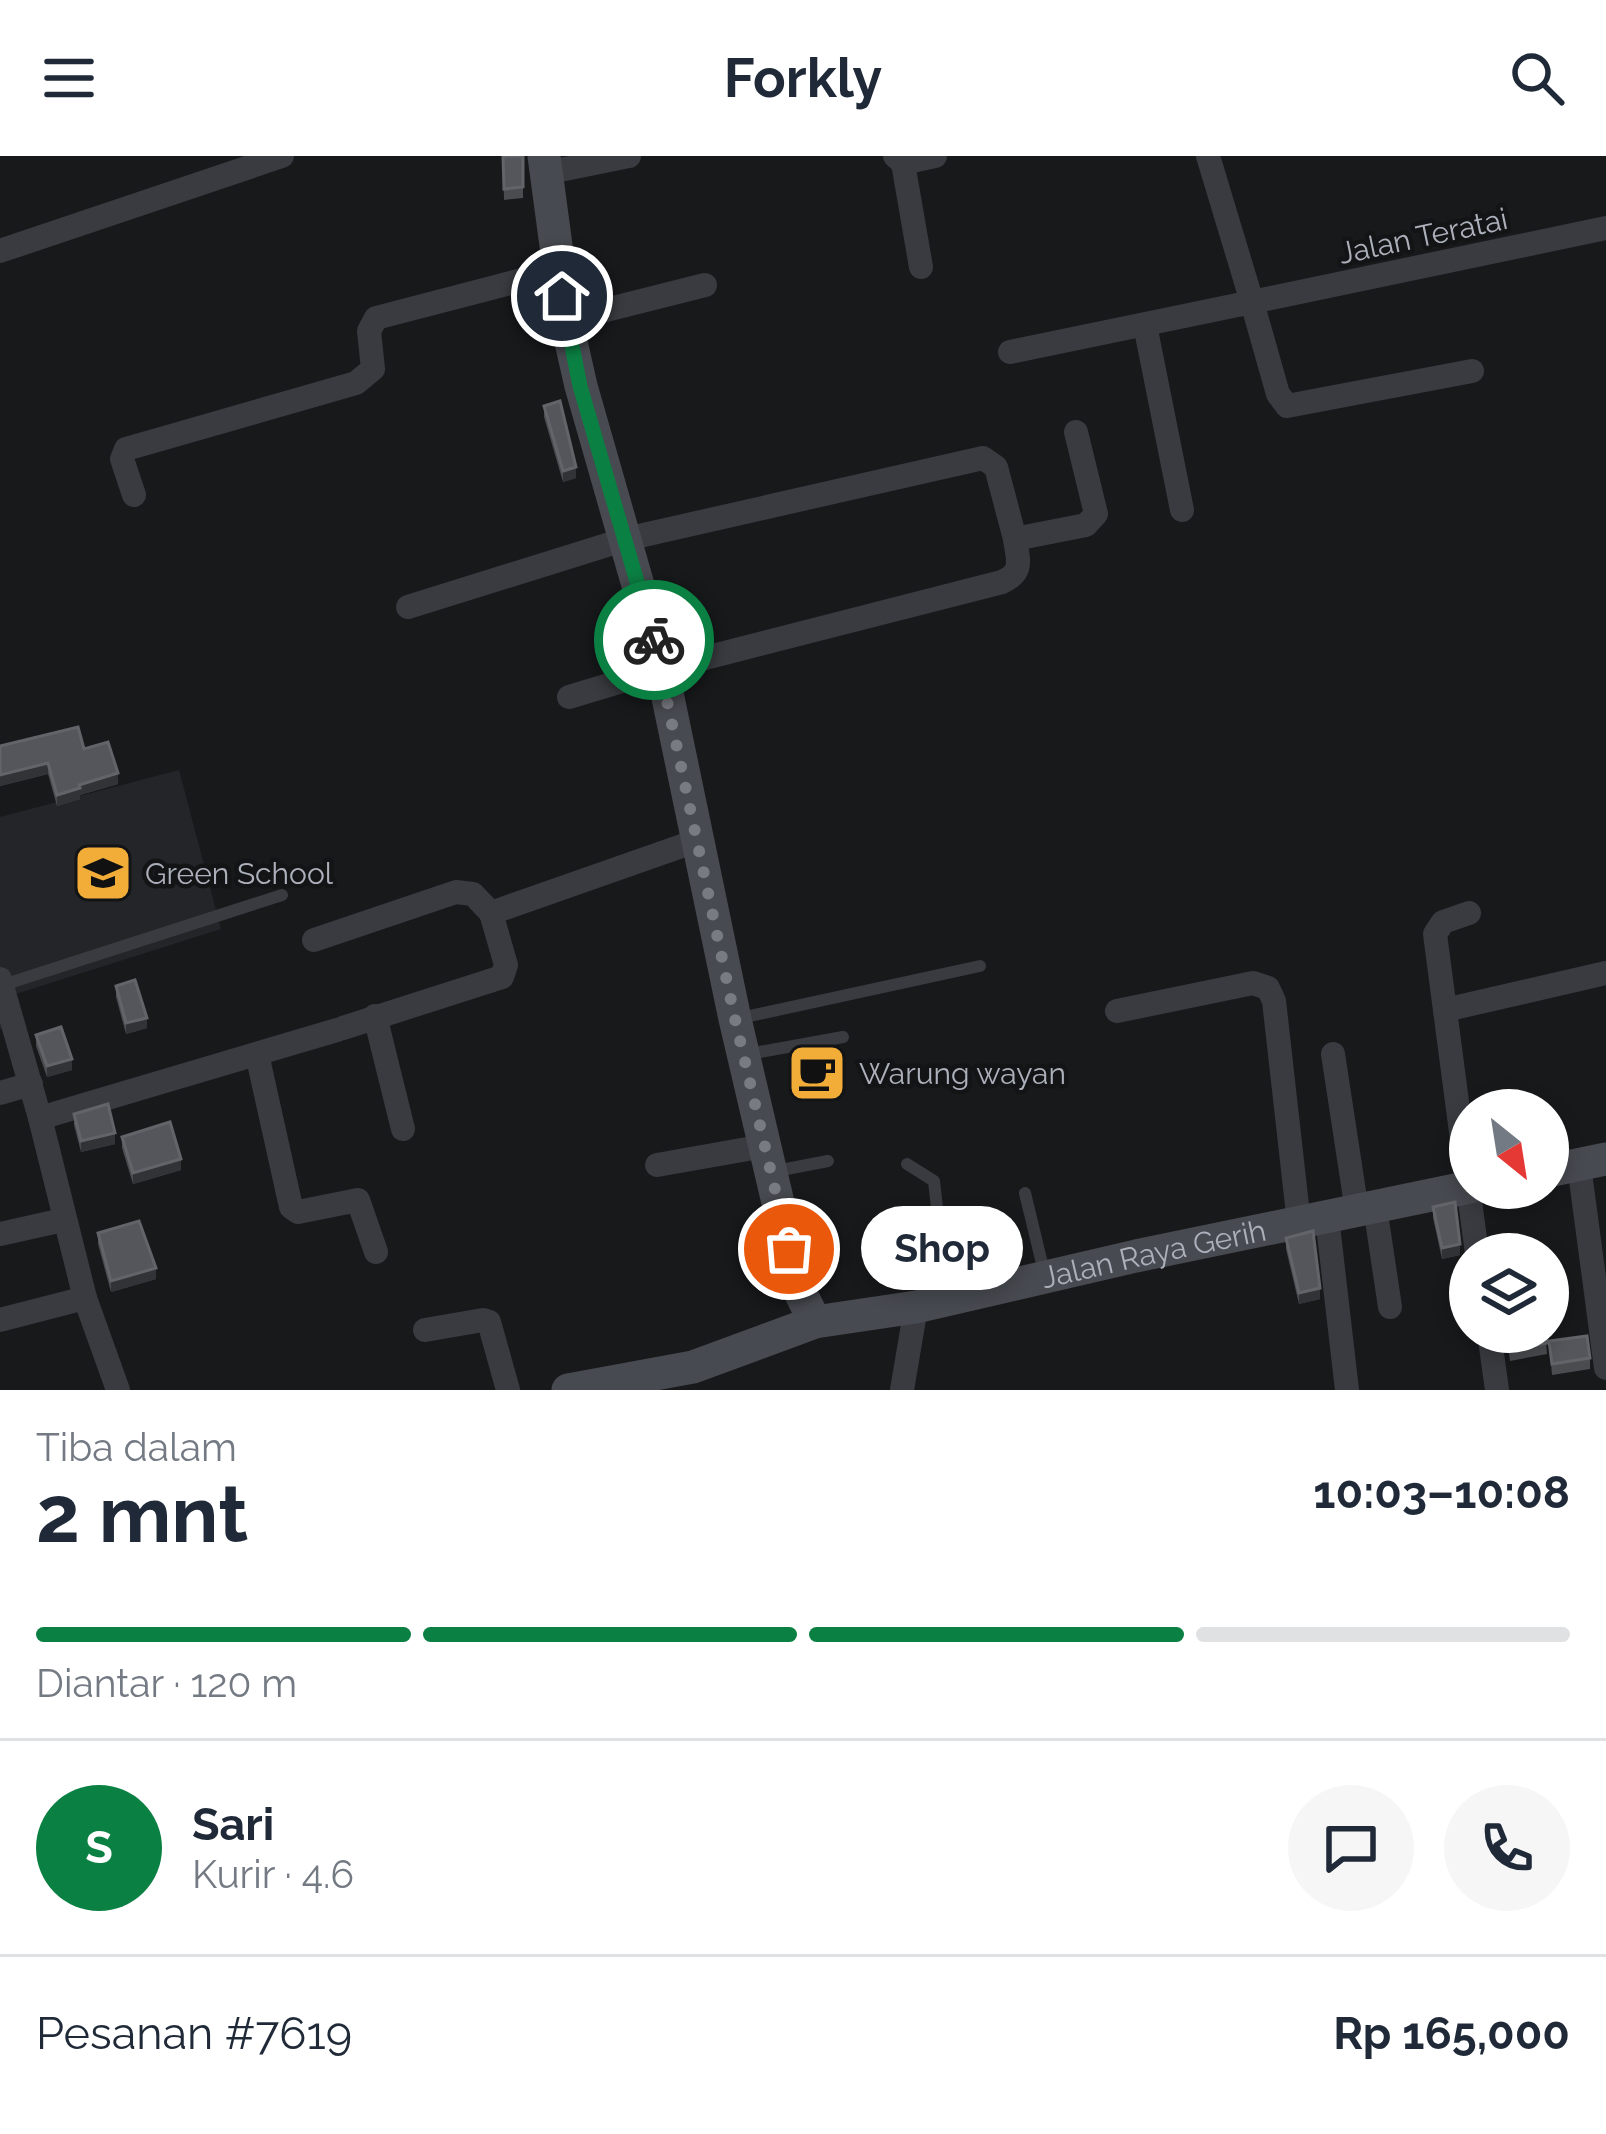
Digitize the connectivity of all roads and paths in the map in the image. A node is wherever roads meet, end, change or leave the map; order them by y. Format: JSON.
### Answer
{"nodes":[{"id":1,"x":282,"y":156,"type":"edge"},
{"id":2,"x":629,"y":156,"type":"edge"},
{"id":3,"x":935,"y":156,"type":"edge"},
{"id":4,"x":1208,"y":156,"type":"edge"},
{"id":5,"x":899,"y":159,"type":"edge"},
{"id":6,"x":544,"y":165,"type":"edge"},
{"id":7,"x":1606,"y":228,"type":"edge"},
{"id":8,"x":0,"y":251,"type":"edge"},
{"id":9,"x":921,"y":267,"type":"dead end"},
{"id":10,"x":557,"y":271,"type":"junction"},
{"id":11,"x":705,"y":284,"type":"dead end"},
{"id":12,"x":1252,"y":302,"type":"junction"},
{"id":13,"x":566,"y":320,"type":"junction"},
{"id":14,"x":1145,"y":326,"type":"junction"},
{"id":15,"x":1010,"y":352,"type":"dead end"},
{"id":16,"x":1472,"y":371,"type":"dead end"},
{"id":17,"x":1076,"y":432,"type":"dead end"},
{"id":18,"x":134,"y":495,"type":"dead end"},
{"id":19,"x":1182,"y":510,"type":"dead end"},
{"id":20,"x":626,"y":539,"type":"junction"},
{"id":21,"x":1015,"y":539,"type":"junction"},
{"id":22,"x":408,"y":607,"type":"dead end"},
{"id":23,"x":662,"y":669,"type":"junction"},
{"id":24,"x":569,"y":697,"type":"dead end"},
{"id":25,"x":696,"y":841,"type":"junction"},
{"id":26,"x":283,"y":895,"type":"dead end"},
{"id":27,"x":490,"y":914,"type":"junction"},
{"id":28,"x":1469,"y":914,"type":"dead end"},
{"id":29,"x":314,"y":940,"type":"dead end"},
{"id":30,"x":980,"y":966,"type":"dead end"},
{"id":31,"x":1606,"y":974,"type":"edge"},
{"id":32,"x":1,"y":982,"type":"edge"},
{"id":33,"x":1444,"y":1010,"type":"junction"},
{"id":34,"x":1118,"y":1011,"type":"dead end"},
{"id":35,"x":375,"y":1016,"type":"junction"},
{"id":36,"x":735,"y":1019,"type":"junction"},
{"id":37,"x":842,"y":1037,"type":"dead end"},
{"id":38,"x":256,"y":1054,"type":"junction"},
{"id":39,"x":1333,"y":1054,"type":"dead end"},
{"id":40,"x":743,"y":1055,"type":"junction"},
{"id":41,"x":31,"y":1084,"type":"junction"},
{"id":42,"x":1455,"y":1089,"type":"edge"},
{"id":43,"x":0,"y":1093,"type":"edge"},
{"id":44,"x":40,"y":1118,"type":"junction"},
{"id":45,"x":403,"y":1130,"type":"dead end"},
{"id":46,"x":768,"y":1158,"type":"junction"},
{"id":47,"x":828,"y":1161,"type":"dead end"},
{"id":48,"x":907,"y":1164,"type":"dead end"},
{"id":49,"x":1578,"y":1165,"type":"edge"},
{"id":50,"x":657,"y":1166,"type":"dead end"},
{"id":51,"x":1025,"y":1192,"type":"dead end"},
{"id":52,"x":1449,"y":1192,"type":"edge"},
{"id":53,"x":1340,"y":1214,"type":"junction"},
{"id":54,"x":63,"y":1220,"type":"junction"},
{"id":55,"x":0,"y":1234,"type":"edge"},
{"id":56,"x":376,"y":1252,"type":"dead end"},
{"id":57,"x":1045,"y":1277,"type":"junction"},
{"id":58,"x":85,"y":1298,"type":"junction"},
{"id":59,"x":932,"y":1304,"type":"junction"},
{"id":60,"x":1390,"y":1307,"type":"dead end"},
{"id":61,"x":0,"y":1320,"type":"edge"},
{"id":62,"x":815,"y":1322,"type":"junction"},
{"id":63,"x":425,"y":1330,"type":"dead end"},
{"id":64,"x":1492,"y":1353,"type":"edge"},
{"id":65,"x":1606,"y":1368,"type":"edge"},
{"id":66,"x":118,"y":1390,"type":"edge"},
{"id":67,"x":508,"y":1390,"type":"edge"},
{"id":68,"x":568,"y":1390,"type":"edge"},
{"id":69,"x":902,"y":1390,"type":"edge"},
{"id":70,"x":1347,"y":1390,"type":"edge"},
{"id":71,"x":1497,"y":1390,"type":"edge"}],
"edges":[{"from":1,"to":8,"type":"street"},
{"from":2,"to":6,"type":"street"},
{"from":3,"to":5,"type":"street"},
{"from":4,"to":12,"type":"street"},
{"from":5,"to":9,"type":"street"},
{"from":6,"to":10,"type":"street"},
{"from":7,"to":12,"type":"street","name":"Jalan Teratai"},
{"from":10,"to":13,"type":"street"},
{"from":10,"to":18,"type":"street"},
{"from":11,"to":13,"type":"street"},
{"from":12,"to":14,"type":"street","name":"Jalan Teratai"},
{"from":12,"to":16,"type":"street"},
{"from":13,"to":20,"type":"street"},
{"from":14,"to":15,"type":"street","name":"Jalan Teratai"},
{"from":14,"to":19,"type":"street"},
{"from":17,"to":21,"type":"street"},
{"from":20,"to":21,"type":"street"},
{"from":20,"to":22,"type":"street"},
{"from":20,"to":23,"type":"street"},
{"from":21,"to":23,"type":"street"},
{"from":23,"to":24,"type":"street"},
{"from":23,"to":25,"type":"street"},
{"from":25,"to":27,"type":"street"},
{"from":25,"to":36,"type":"street"},
{"from":26,"to":32,"type":"lane"},
{"from":27,"to":29,"type":"street"},
{"from":27,"to":35,"type":"street"},
{"from":28,"to":33,"type":"street"},
{"from":30,"to":36,"type":"lane"},
{"from":31,"to":33,"type":"street"},
{"from":32,"to":41,"type":"street"},
{"from":33,"to":42,"type":"street"},
{"from":34,"to":53,"type":"street"},
{"from":35,"to":38,"type":"street"},
{"from":35,"to":45,"type":"street"},
{"from":36,"to":40,"type":"street"},
{"from":37,"to":40,"type":"lane"},
{"from":38,"to":44,"type":"street"},
{"from":38,"to":56,"type":"street"},
{"from":39,"to":53,"type":"street"},
{"from":40,"to":46,"type":"street"},
{"from":41,"to":43,"type":"street"},
{"from":41,"to":44,"type":"street"},
{"from":44,"to":54,"type":"street"},
{"from":46,"to":47,"type":"lane"},
{"from":46,"to":50,"type":"street"},
{"from":46,"to":62,"type":"street"},
{"from":48,"to":59,"type":"lane"},
{"from":49,"to":65,"type":"street"},
{"from":51,"to":57,"type":"lane"},
{"from":52,"to":53,"type":"street","name":"Jalan Raya Gerih"},
{"from":53,"to":57,"type":"street","name":"Jalan Raya Gerih"},
{"from":53,"to":60,"type":"street"},
{"from":53,"to":70,"type":"street"},
{"from":54,"to":55,"type":"street"},
{"from":54,"to":58,"type":"street"},
{"from":57,"to":59,"type":"street","name":"Jalan Raya Gerih"},
{"from":58,"to":61,"type":"street"},
{"from":58,"to":66,"type":"street"},
{"from":59,"to":62,"type":"street","name":"Jalan Raya Gerih"},
{"from":59,"to":69,"type":"street"},
{"from":62,"to":68,"type":"street","name":"Jalan Raya Gerih"},
{"from":63,"to":67,"type":"street"},
{"from":64,"to":71,"type":"street"}]}
